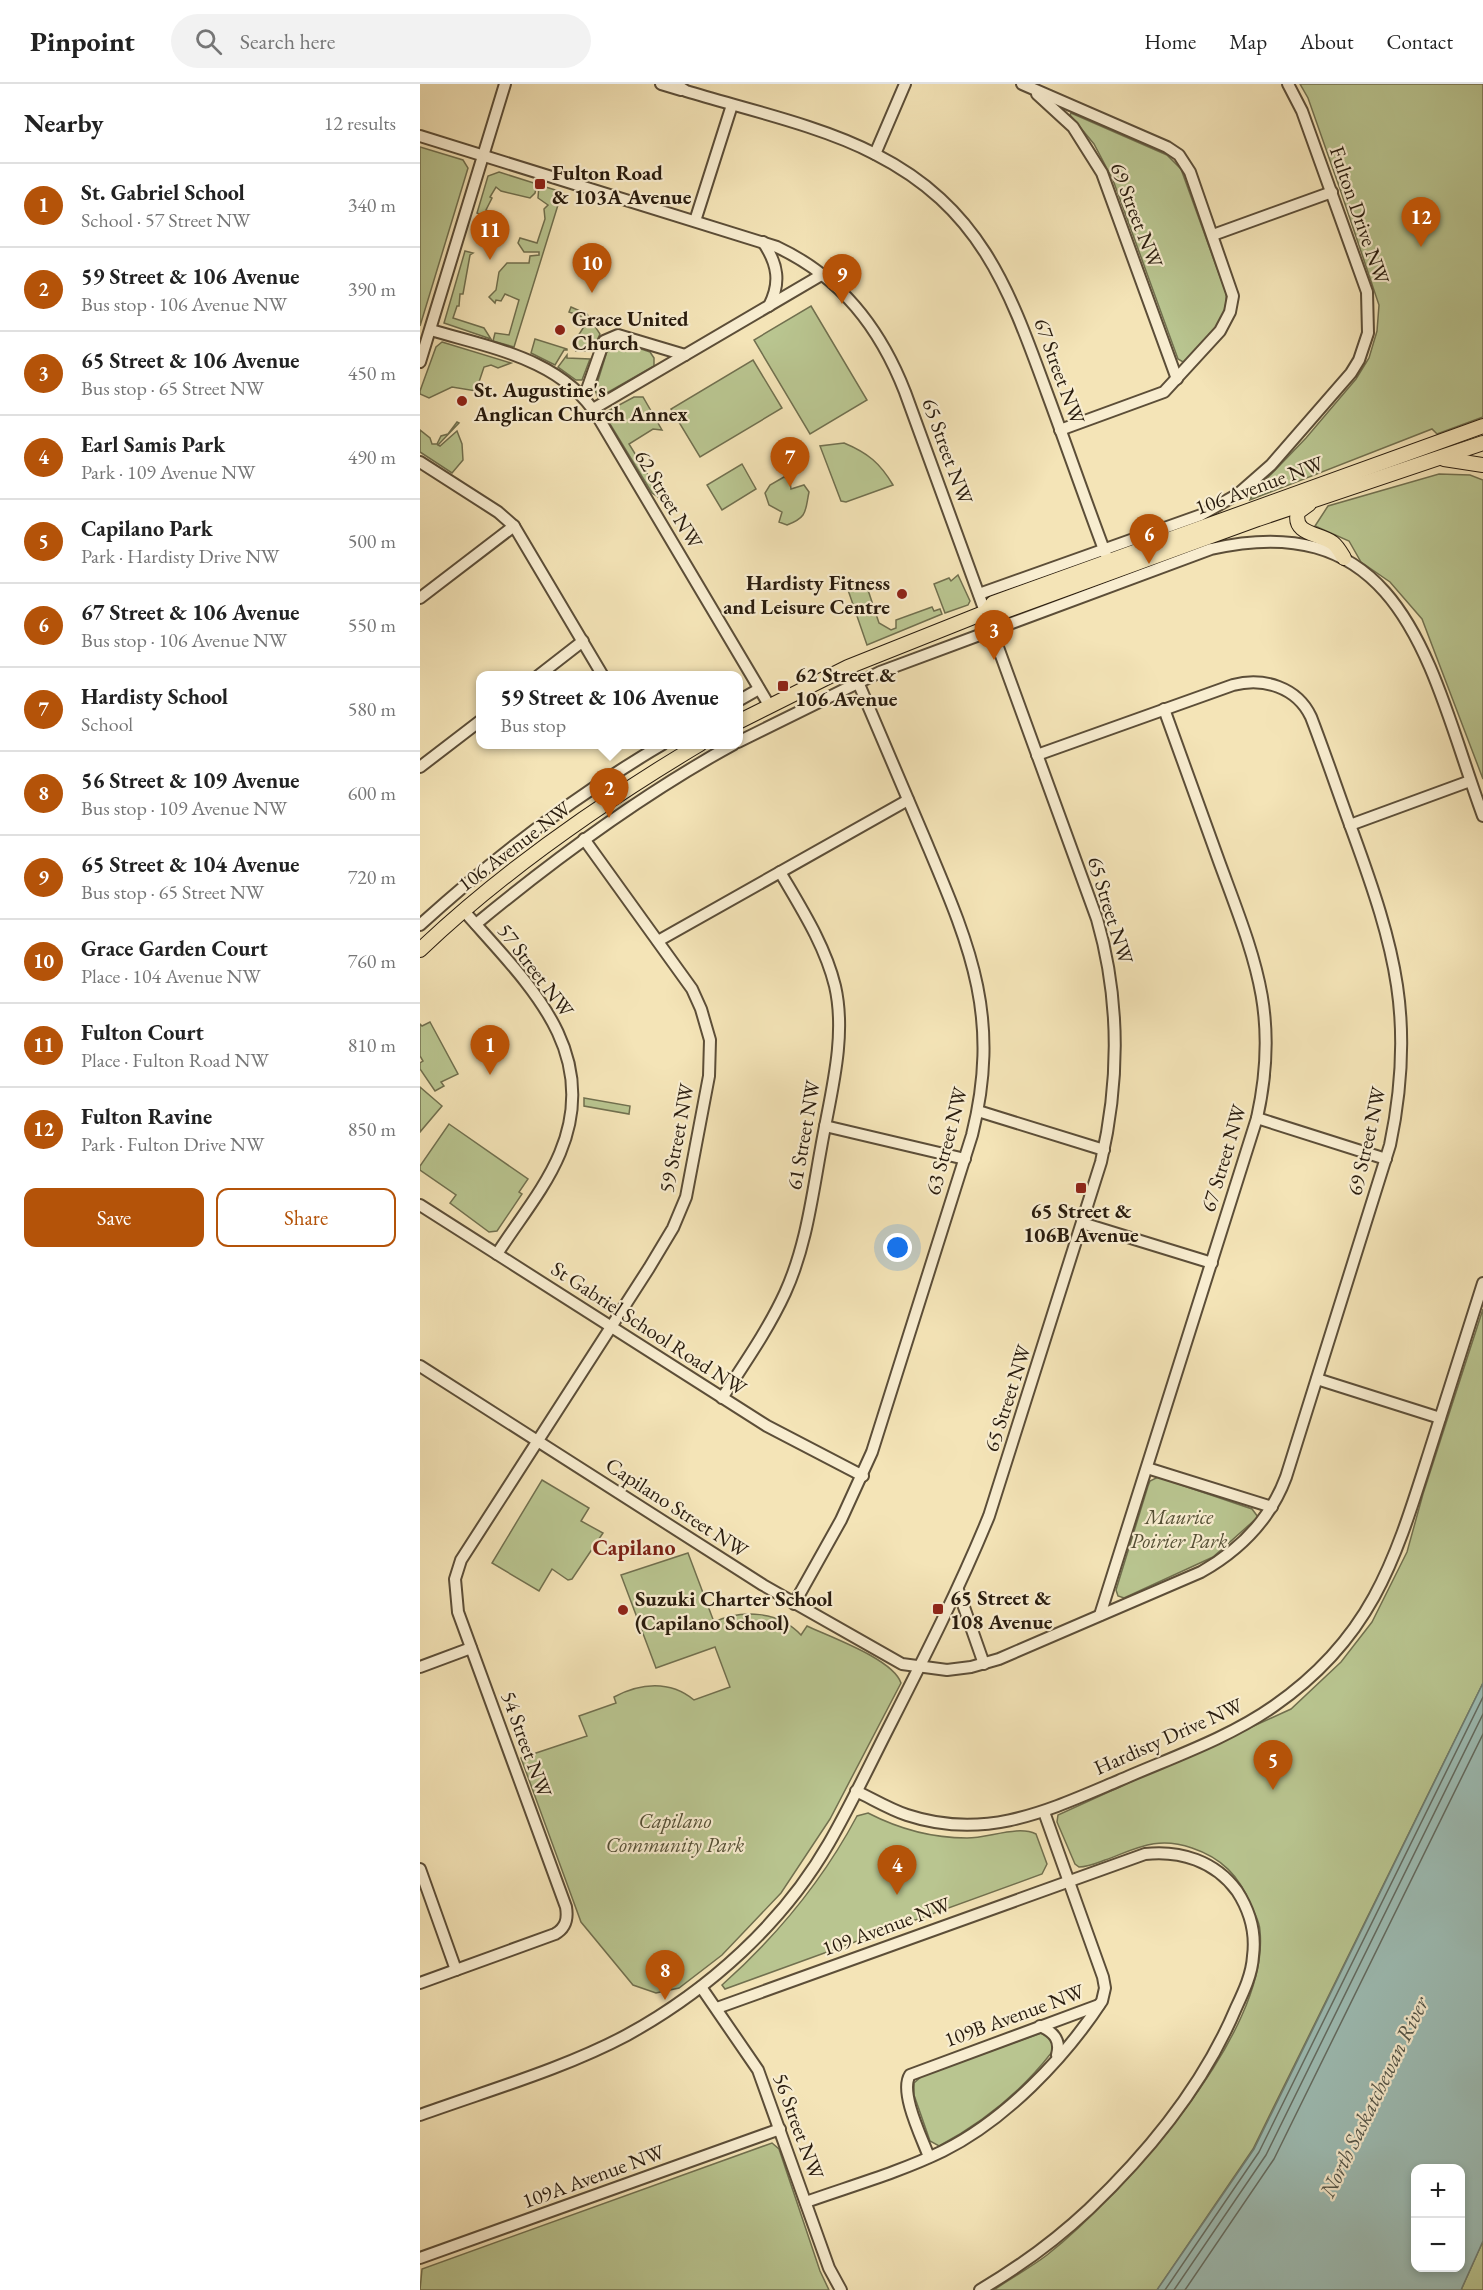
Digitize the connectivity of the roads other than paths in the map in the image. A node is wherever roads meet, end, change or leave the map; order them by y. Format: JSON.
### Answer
{"nodes":[{"id":1,"x":505,"y":84,"type":"edge"},
{"id":2,"x":662,"y":84,"type":"edge"},
{"id":3,"x":675,"y":84,"type":"edge"},
{"id":4,"x":905,"y":84,"type":"edge"},
{"id":5,"x":1288,"y":84,"type":"edge"},
{"id":6,"x":1025,"y":85,"type":"edge"},
{"id":7,"x":686,"y":91,"type":"junction"},
{"id":8,"x":732,"y":105,"type":"junction"},
{"id":9,"x":420,"y":136,"type":"edge"},
{"id":10,"x":875,"y":154,"type":"junction"},
{"id":11,"x":483,"y":156,"type":"junction"},
{"id":12,"x":1332,"y":192,"type":"junction"},
{"id":13,"x":695,"y":221,"type":"junction"},
{"id":14,"x":1213,"y":235,"type":"junction"},
{"id":15,"x":763,"y":242,"type":"junction"},
{"id":16,"x":823,"y":274,"type":"junction"},
{"id":17,"x":769,"y":306,"type":"junction"},
{"id":18,"x":431,"y":330,"type":"junction"},
{"id":19,"x":685,"y":355,"type":"junction"},
{"id":20,"x":420,"y":362,"type":"edge"},
{"id":21,"x":1177,"y":379,"type":"junction"},
{"id":22,"x":584,"y":398,"type":"junction"},
{"id":23,"x":593,"y":409,"type":"junction"},
{"id":24,"x":1483,"y":426,"type":"edge"},
{"id":25,"x":1060,"y":430,"type":"junction"},
{"id":26,"x":1483,"y":443,"type":"edge"},
{"id":27,"x":1439,"y":458,"type":"junction"},
{"id":28,"x":420,"y":462,"type":"edge"},
{"id":29,"x":1483,"y":465,"type":"edge"},
{"id":30,"x":1315,"y":500,"type":"junction"},
{"id":31,"x":514,"y":526,"type":"junction"},
{"id":32,"x":1344,"y":558,"type":"junction"},
{"id":33,"x":1110,"y":567,"type":"junction"},
{"id":34,"x":979,"y":594,"type":"junction"},
{"id":35,"x":420,"y":598,"type":"edge"},
{"id":36,"x":986,"y":612,"type":"junction"},
{"id":37,"x":992,"y":629,"type":"junction"},
{"id":38,"x":583,"y":641,"type":"junction"},
{"id":39,"x":543,"y":671,"type":"edge"},
{"id":40,"x":601,"y":671,"type":"edge"},
{"id":41,"x":858,"y":682,"type":"junction"},
{"id":42,"x":759,"y":689,"type":"junction"},
{"id":43,"x":743,"y":698,"type":"edge"},
{"id":44,"x":769,"y":705,"type":"junction"},
{"id":45,"x":1164,"y":709,"type":"junction"},
{"id":46,"x":743,"y":719,"type":"edge"},
{"id":47,"x":476,"y":723,"type":"edge"},
{"id":48,"x":743,"y":740,"type":"edge"},
{"id":49,"x":647,"y":749,"type":"edge"},
{"id":50,"x":692,"y":749,"type":"edge"},
{"id":51,"x":726,"y":749,"type":"edge"},
{"id":52,"x":1037,"y":755,"type":"junction"},
{"id":53,"x":420,"y":767,"type":"edge"},
{"id":54,"x":1470,"y":781,"type":"junction"},
{"id":55,"x":908,"y":800,"type":"junction"},
{"id":56,"x":1483,"y":816,"type":"edge"},
{"id":57,"x":1350,"y":825,"type":"junction"},
{"id":58,"x":584,"y":839,"type":"junction"},
{"id":59,"x":780,"y":872,"type":"junction"},
{"id":60,"x":464,"y":911,"type":"junction"},
{"id":61,"x":476,"y":924,"type":"junction"},
{"id":62,"x":420,"y":925,"type":"edge"},
{"id":63,"x":658,"y":941,"type":"junction"},
{"id":64,"x":420,"y":950,"type":"edge"},
{"id":65,"x":978,"y":1111,"type":"junction"},
{"id":66,"x":1257,"y":1118,"type":"junction"},
{"id":67,"x":825,"y":1126,"type":"junction"},
{"id":68,"x":1104,"y":1150,"type":"junction"},
{"id":69,"x":965,"y":1159,"type":"junction"},
{"id":70,"x":1386,"y":1159,"type":"junction"},
{"id":71,"x":420,"y":1205,"type":"edge"},
{"id":72,"x":1083,"y":1223,"type":"junction"},
{"id":73,"x":497,"y":1254,"type":"junction"},
{"id":74,"x":1212,"y":1263,"type":"junction"},
{"id":75,"x":1483,"y":1283,"type":"edge"},
{"id":76,"x":611,"y":1327,"type":"junction"},
{"id":77,"x":420,"y":1366,"type":"edge"},
{"id":78,"x":1317,"y":1379,"type":"junction"},
{"id":79,"x":722,"y":1398,"type":"junction"},
{"id":80,"x":1440,"y":1418,"type":"junction"},
{"id":81,"x":537,"y":1441,"type":"junction"},
{"id":82,"x":1147,"y":1468,"type":"junction"},
{"id":83,"x":863,"y":1476,"type":"junction"},
{"id":84,"x":1272,"y":1507,"type":"junction"},
{"id":85,"x":455,"y":1579,"type":"joint"},
{"id":86,"x":957,"y":1590,"type":"junction"},
{"id":87,"x":794,"y":1604,"type":"junction"},
{"id":88,"x":1100,"y":1616,"type":"junction"},
{"id":89,"x":471,"y":1648,"type":"junction"},
{"id":90,"x":984,"y":1664,"type":"junction"},
{"id":91,"x":420,"y":1667,"type":"edge"},
{"id":92,"x":920,"y":1668,"type":"junction"},
{"id":93,"x":856,"y":1791,"type":"junction"},
{"id":94,"x":1044,"y":1812,"type":"junction"},
{"id":95,"x":420,"y":1869,"type":"edge"},
{"id":96,"x":1069,"y":1881,"type":"junction"},
{"id":97,"x":456,"y":1970,"type":"junction"},
{"id":98,"x":420,"y":1983,"type":"edge"},
{"id":99,"x":700,"y":1987,"type":"junction"},
{"id":100,"x":1099,"y":2005,"type":"junction"},
{"id":101,"x":717,"y":2008,"type":"junction"},
{"id":102,"x":1040,"y":2026,"type":"junction"},
{"id":103,"x":1057,"y":2056,"type":"junction"},
{"id":104,"x":420,"y":2115,"type":"edge"},
{"id":105,"x":780,"y":2129,"type":"junction"},
{"id":106,"x":929,"y":2157,"type":"junction"},
{"id":107,"x":806,"y":2202,"type":"junction"},
{"id":108,"x":420,"y":2259,"type":"edge"},
{"id":109,"x":841,"y":2290,"type":"edge"},
{"id":110,"x":980,"y":2290,"type":"edge"}],
"edges":[{"from":1,"to":11,"type":"street"},
{"from":2,"to":7,"type":"street"},
{"from":3,"to":7,"type":"street"},
{"from":4,"to":10,"type":"street"},
{"from":5,"to":12,"type":"street","name":"Fulton Drive NW"},
{"from":6,"to":14,"type":"street"},
{"from":6,"to":21,"type":"street","name":"69 Street NW"},
{"from":7,"to":8,"type":"street","name":"67 Street NW"},
{"from":8,"to":10,"type":"street","name":"67 Street NW"},
{"from":8,"to":13,"type":"street"},
{"from":9,"to":11,"type":"street","name":"65 Street NW"},
{"from":10,"to":25,"type":"street","name":"67 Street NW"},
{"from":11,"to":13,"type":"street","name":"65 Street NW"},
{"from":11,"to":18,"type":"street"},
{"from":12,"to":14,"type":"street"},
{"from":12,"to":33,"type":"street","name":"Fulton Drive NW"},
{"from":13,"to":15,"type":"street","name":"65 Street NW"},
{"from":14,"to":21,"type":"street"},
{"from":15,"to":16,"type":"street","name":"65 Street NW"},
{"from":15,"to":17,"type":"street"},
{"from":16,"to":17,"type":"street"},
{"from":16,"to":34,"type":"street","name":"65 Street NW"},
{"from":17,"to":19,"type":"street"},
{"from":18,"to":20,"type":"street"},
{"from":18,"to":22,"type":"street","name":"62 Street NW"},
{"from":19,"to":22,"type":"street"},
{"from":19,"to":23,"type":"street"},
{"from":21,"to":25,"type":"street"},
{"from":22,"to":23,"type":"street","name":"62 Street NW"},
{"from":23,"to":42,"type":"street","name":"62 Street NW"},
{"from":24,"to":33,"type":"main road","name":"106 Avenue NW"},
{"from":25,"to":33,"type":"street","name":"67 Street NW"},
{"from":26,"to":27,"type":"main road","name":"106 Avenue NW"},
{"from":27,"to":29,"type":"main road"},
{"from":27,"to":30,"type":"main road","name":"106 Avenue NW"},
{"from":28,"to":31,"type":"street"},
{"from":30,"to":32,"type":"main road"},
{"from":30,"to":33,"type":"main road","name":"106 Avenue NW"},
{"from":31,"to":35,"type":"street"},
{"from":31,"to":38,"type":"street"},
{"from":32,"to":33,"type":"street"},
{"from":32,"to":54,"type":"street"},
{"from":33,"to":34,"type":"street","name":"106 Avenue NW"},
{"from":33,"to":36,"type":"main road","name":"106 Avenue NW"},
{"from":33,"to":37,"type":"street"},
{"from":34,"to":36,"type":"street","name":"65 Street NW"},
{"from":36,"to":37,"type":"street","name":"65 Street NW"},
{"from":36,"to":44,"type":"main road","name":"106 Avenue NW"},
{"from":37,"to":41,"type":"street","name":"106 Avenue NW"},
{"from":37,"to":52,"type":"street","name":"65 Street NW"},
{"from":38,"to":39,"type":"street"},
{"from":38,"to":40,"type":"street"},
{"from":41,"to":48,"type":"street","name":"106 Avenue NW"},
{"from":41,"to":55,"type":"street","name":"63 Street NW"},
{"from":42,"to":43,"type":"street"},
{"from":42,"to":44,"type":"street","name":"62 Street NW"},
{"from":44,"to":46,"type":"main road","name":"106 Avenue NW"},
{"from":45,"to":52,"type":"street"},
{"from":45,"to":57,"type":"street","name":"69 Street NW"},
{"from":45,"to":66,"type":"street","name":"67 Street NW"},
{"from":47,"to":53,"type":"street"},
{"from":49,"to":62,"type":"street","name":"106 Avenue NW"},
{"from":50,"to":60,"type":"main road","name":"106 Avenue NW"},
{"from":51,"to":58,"type":"street","name":"106 Avenue NW"},
{"from":52,"to":68,"type":"street","name":"65 Street NW"},
{"from":54,"to":56,"type":"street"},
{"from":54,"to":57,"type":"street"},
{"from":55,"to":59,"type":"street"},
{"from":55,"to":65,"type":"street","name":"63 Street NW"},
{"from":57,"to":70,"type":"street","name":"69 Street NW"},
{"from":58,"to":61,"type":"street","name":"106 Avenue NW"},
{"from":58,"to":63,"type":"street","name":"59 Street NW"},
{"from":59,"to":63,"type":"street"},
{"from":59,"to":67,"type":"street","name":"61 Street NW"},
{"from":60,"to":61,"type":"street","name":"57 Street NW"},
{"from":60,"to":64,"type":"main road","name":"106 Avenue NW"},
{"from":61,"to":73,"type":"street","name":"57 Street NW"},
{"from":63,"to":76,"type":"street","name":"59 Street NW"},
{"from":65,"to":68,"type":"street"},
{"from":65,"to":69,"type":"street","name":"63 Street NW"},
{"from":66,"to":70,"type":"street"},
{"from":66,"to":74,"type":"street","name":"67 Street NW"},
{"from":67,"to":69,"type":"street"},
{"from":67,"to":79,"type":"street","name":"61 Street NW"},
{"from":68,"to":72,"type":"street","name":"65 Street NW"},
{"from":69,"to":83,"type":"street","name":"63 Street NW"},
{"from":70,"to":78,"type":"street","name":"69 Street NW"},
{"from":71,"to":73,"type":"street","name":"St Gabriel School Road NW"},
{"from":72,"to":74,"type":"street"},
{"from":72,"to":86,"type":"street","name":"65 Street NW"},
{"from":73,"to":76,"type":"street","name":"St Gabriel School Road NW"},
{"from":74,"to":82,"type":"street","name":"67 Street NW"},
{"from":75,"to":80,"type":"street","name":"Hardisty Drive NW"},
{"from":76,"to":79,"type":"street","name":"St Gabriel School Road NW"},
{"from":76,"to":81,"type":"street","name":"59 Street NW"},
{"from":77,"to":81,"type":"street","name":"Capilano Street NW"},
{"from":78,"to":80,"type":"street"},
{"from":78,"to":84,"type":"street","name":"69 Street NW"},
{"from":79,"to":83,"type":"street","name":"St Gabriel School Road NW"},
{"from":80,"to":94,"type":"street","name":"Hardisty Drive NW"},
{"from":81,"to":85,"type":"street","name":"59 Street NW"},
{"from":81,"to":87,"type":"street","name":"Capilano Street NW"},
{"from":82,"to":84,"type":"street"},
{"from":82,"to":88,"type":"street","name":"67 Street NW"},
{"from":83,"to":87,"type":"street","name":"63 Street NW"},
{"from":84,"to":88,"type":"street","name":"69 Street NW"},
{"from":85,"to":89,"type":"street","name":"54 Street NW"},
{"from":86,"to":90,"type":"street"},
{"from":86,"to":92,"type":"street","name":"65 Street NW"},
{"from":87,"to":92,"type":"street","name":"Capilano Street NW"},
{"from":88,"to":90,"type":"street","name":"Capilano Street NW"},
{"from":89,"to":91,"type":"street"},
{"from":89,"to":97,"type":"street","name":"54 Street NW"},
{"from":90,"to":92,"type":"street","name":"Capilano Street NW"},
{"from":92,"to":93,"type":"street","name":"65 Street NW"},
{"from":93,"to":94,"type":"street","name":"Hardisty Drive NW"},
{"from":93,"to":99,"type":"street"},
{"from":94,"to":96,"type":"street"},
{"from":95,"to":97,"type":"street"},
{"from":96,"to":100,"type":"street"},
{"from":96,"to":101,"type":"street","name":"109 Avenue NW"},
{"from":96,"to":110,"type":"street","name":"109 Avenue NW"},
{"from":97,"to":98,"type":"street"},
{"from":99,"to":101,"type":"street","name":"56 Street NW"},
{"from":99,"to":104,"type":"street"},
{"from":100,"to":102,"type":"street","name":"109B Avenue NW"},
{"from":100,"to":103,"type":"street","name":"109B Avenue NW"},
{"from":101,"to":105,"type":"street","name":"56 Street NW"},
{"from":102,"to":103,"type":"street"},
{"from":102,"to":106,"type":"street","name":"109B Avenue NW"},
{"from":103,"to":106,"type":"street","name":"109B Avenue NW"},
{"from":105,"to":107,"type":"street","name":"56 Street NW"},
{"from":105,"to":108,"type":"street","name":"109A Avenue NW"},
{"from":106,"to":107,"type":"street","name":"109B Avenue NW"},
{"from":107,"to":109,"type":"street","name":"56 Street NW"}]}
